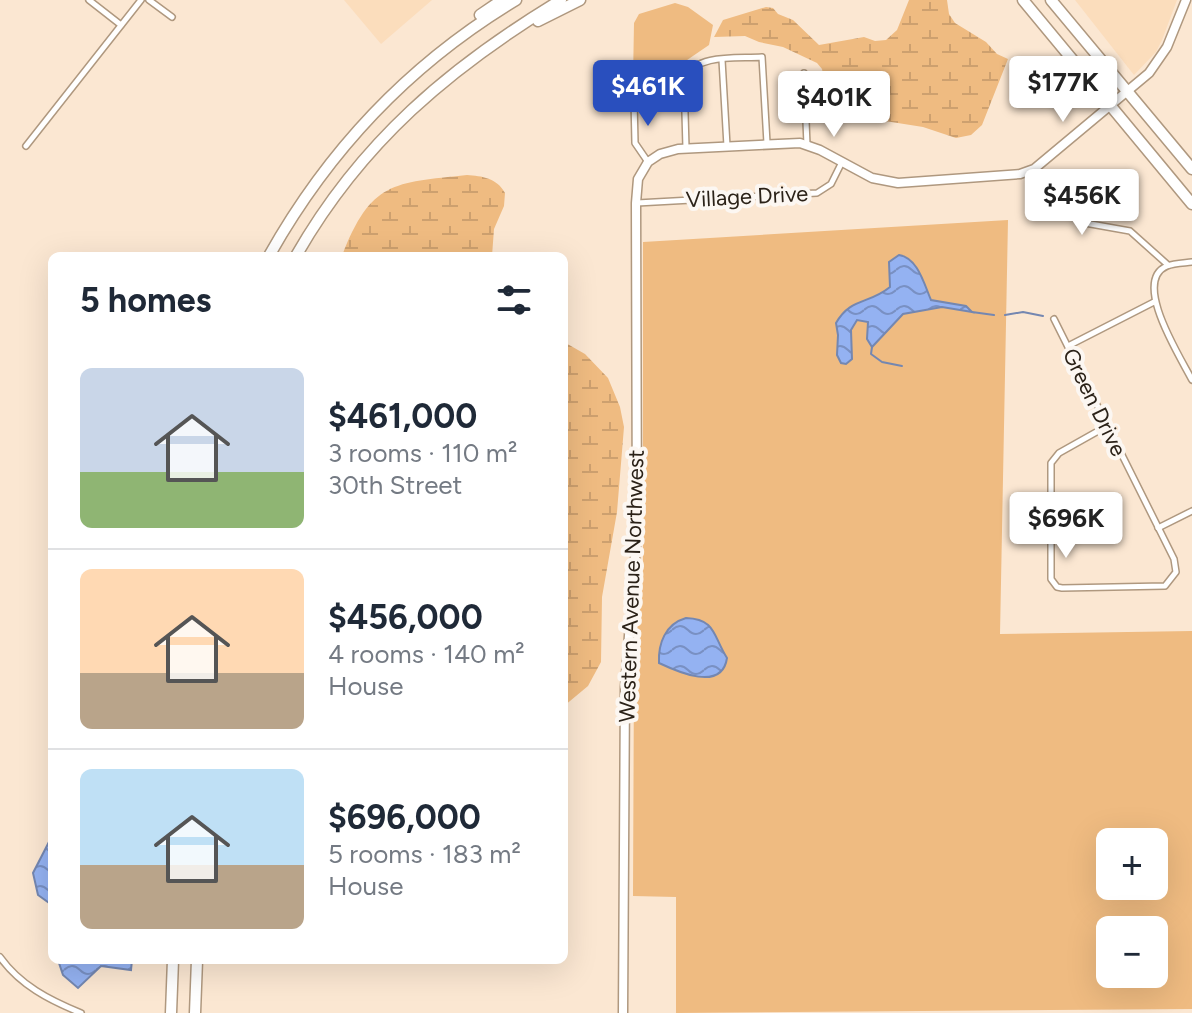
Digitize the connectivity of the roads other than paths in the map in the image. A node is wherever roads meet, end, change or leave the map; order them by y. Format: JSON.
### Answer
{"nodes":[{"id":1,"x":89,"y":0,"type":"edge"},
{"id":2,"x":141,"y":0,"type":"edge"},
{"id":3,"x":149,"y":0,"type":"edge"},
{"id":4,"x":502,"y":0,"type":"edge"},
{"id":5,"x":516,"y":0,"type":"edge"},
{"id":6,"x":561,"y":0,"type":"edge"},
{"id":7,"x":580,"y":0,"type":"edge"},
{"id":8,"x":1023,"y":0,"type":"edge"},
{"id":9,"x":1051,"y":0,"type":"edge"},
{"id":10,"x":1186,"y":0,"type":"edge"},
{"id":11,"x":172,"y":17,"type":"dead end"},
{"id":12,"x":121,"y":25,"type":"junction"},
{"id":13,"x":483,"y":50,"type":"junction"},
{"id":14,"x":722,"y":60,"type":"junction"},
{"id":15,"x":804,"y":73,"type":"dead end"},
{"id":16,"x":65,"y":81,"type":"dead end"},
{"id":17,"x":404,"y":81,"type":"junction"},
{"id":18,"x":73,"y":87,"type":"junction"},
{"id":19,"x":1128,"y":91,"type":"junction"},
{"id":20,"x":634,"y":99,"type":"dead end"},
{"id":21,"x":1111,"y":105,"type":"junction"},
{"id":22,"x":767,"y":143,"type":"junction"},
{"id":23,"x":807,"y":145,"type":"junction"},
{"id":24,"x":26,"y":146,"type":"dead end"},
{"id":25,"x":727,"y":146,"type":"junction"},
{"id":26,"x":686,"y":148,"type":"junction"},
{"id":27,"x":648,"y":162,"type":"junction"},
{"id":28,"x":842,"y":162,"type":"junction"},
{"id":29,"x":1034,"y":169,"type":"junction"},
{"id":30,"x":1192,"y":169,"type":"edge"},
{"id":31,"x":636,"y":203,"type":"junction"},
{"id":32,"x":1192,"y":204,"type":"edge"},
{"id":33,"x":271,"y":252,"type":"edge"},
{"id":34,"x":299,"y":252,"type":"edge"},
{"id":35,"x":1192,"y":262,"type":"edge"},
{"id":36,"x":1168,"y":265,"type":"junction"},
{"id":37,"x":1154,"y":302,"type":"junction"},
{"id":38,"x":1054,"y":319,"type":"dead end"},
{"id":39,"x":1068,"y":346,"type":"junction"},
{"id":40,"x":1192,"y":380,"type":"edge"},
{"id":41,"x":1107,"y":426,"type":"junction"},
{"id":42,"x":1192,"y":511,"type":"edge"},
{"id":43,"x":1158,"y":528,"type":"junction"},
{"id":44,"x":0,"y":957,"type":"edge"},
{"id":45,"x":173,"y":964,"type":"edge"},
{"id":46,"x":197,"y":964,"type":"edge"},
{"id":47,"x":81,"y":1013,"type":"edge"},
{"id":48,"x":171,"y":1013,"type":"edge"},
{"id":49,"x":195,"y":1013,"type":"edge"},
{"id":50,"x":623,"y":1013,"type":"edge"}],
"edges":[{"from":1,"to":12,"type":"street"},
{"from":2,"to":12,"type":"street"},
{"from":3,"to":11,"type":"street"},
{"from":4,"to":17,"type":"highway"},
{"from":5,"to":17,"type":"highway"},
{"from":6,"to":13,"type":"highway"},
{"from":7,"to":13,"type":"highway"},
{"from":8,"to":21,"type":"highway"},
{"from":9,"to":19,"type":"highway"},
{"from":10,"to":19,"type":"street"},
{"from":12,"to":18,"type":"street"},
{"from":13,"to":34,"type":"highway"},
{"from":14,"to":22,"type":"street"},
{"from":14,"to":25,"type":"street"},
{"from":14,"to":26,"type":"street"},
{"from":15,"to":23,"type":"street"},
{"from":16,"to":18,"type":"street"},
{"from":17,"to":33,"type":"highway"},
{"from":18,"to":24,"type":"street"},
{"from":19,"to":21,"type":"street"},
{"from":19,"to":30,"type":"highway"},
{"from":20,"to":27,"type":"street"},
{"from":21,"to":29,"type":"street"},
{"from":21,"to":32,"type":"highway"},
{"from":22,"to":23,"type":"street"},
{"from":22,"to":25,"type":"street"},
{"from":23,"to":28,"type":"street"},
{"from":25,"to":26,"type":"street"},
{"from":26,"to":27,"type":"street"},
{"from":27,"to":31,"type":"street","name":"Western Avenue Northwest"},
{"from":28,"to":29,"type":"street"},
{"from":28,"to":31,"type":"street","name":"Village Drive"},
{"from":29,"to":36,"type":"street"},
{"from":31,"to":50,"type":"street","name":"Western Avenue Northwest"},
{"from":35,"to":36,"type":"street"},
{"from":36,"to":37,"type":"street"},
{"from":37,"to":39,"type":"street"},
{"from":37,"to":40,"type":"street"},
{"from":38,"to":39,"type":"street","name":"Green Drive"},
{"from":39,"to":41,"type":"street","name":"Green Drive"},
{"from":41,"to":43,"type":"street","name":"Green Drive"},
{"from":41,"to":43,"type":"street","name":"Green Drive"},
{"from":42,"to":43,"type":"street"},
{"from":44,"to":47,"type":"street"},
{"from":45,"to":48,"type":"highway"},
{"from":46,"to":49,"type":"highway"}]}
